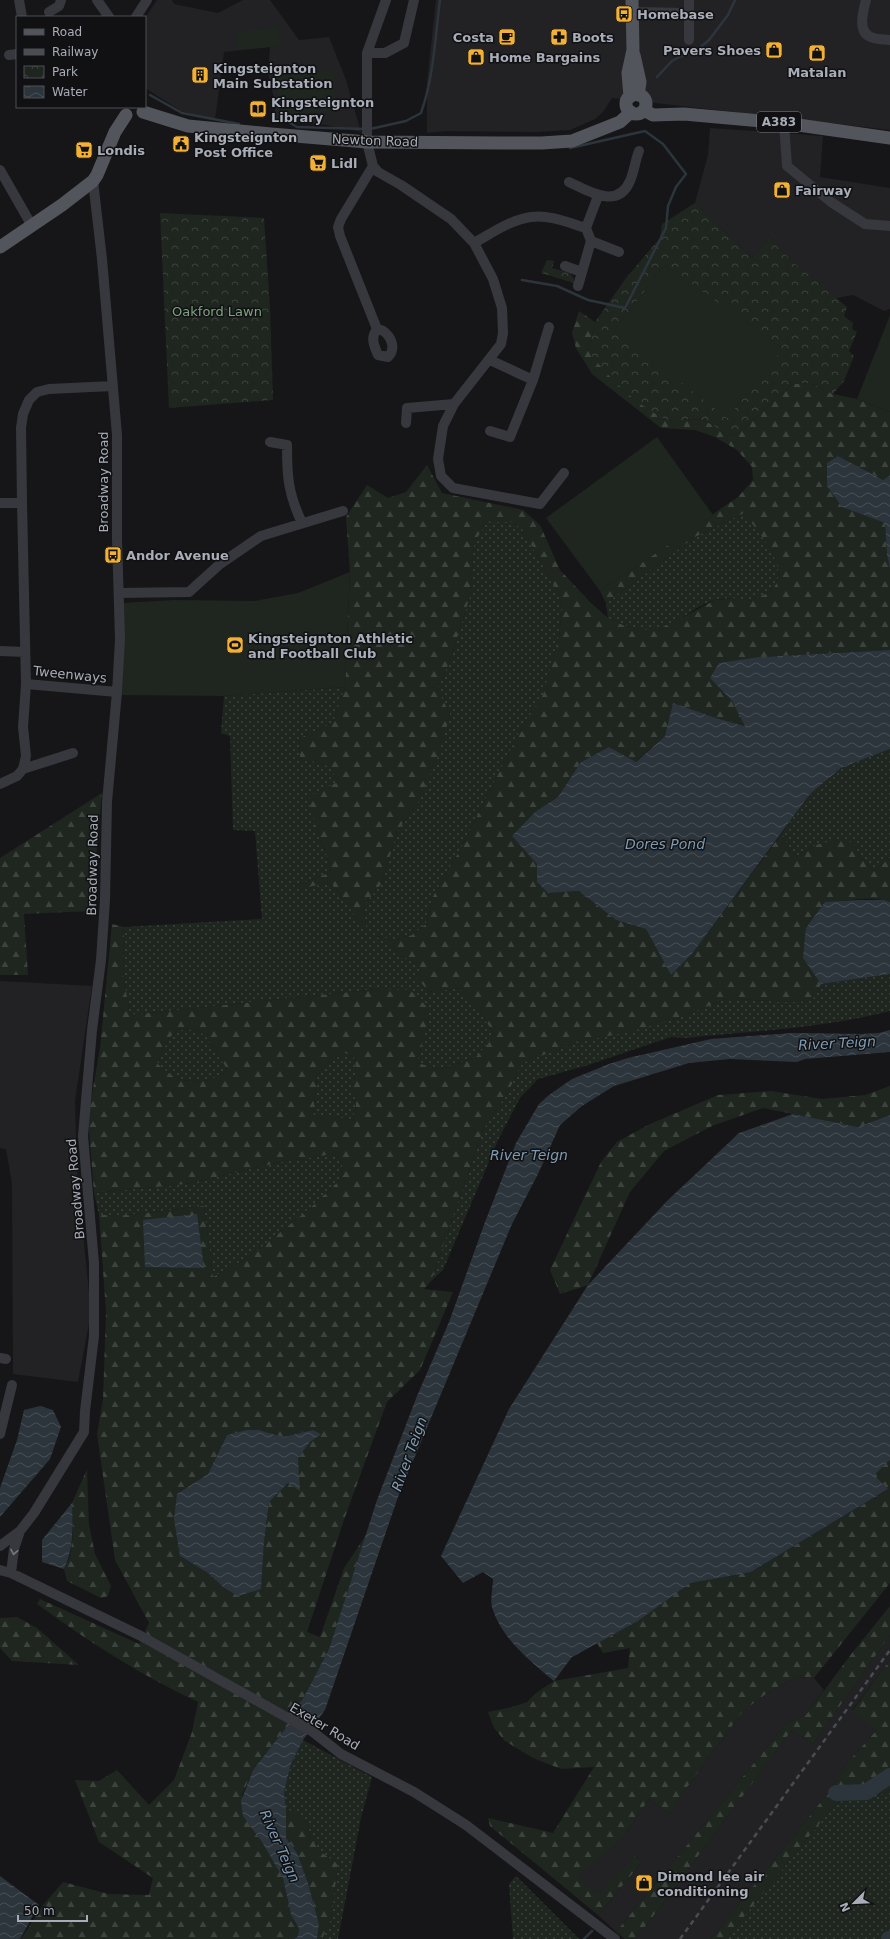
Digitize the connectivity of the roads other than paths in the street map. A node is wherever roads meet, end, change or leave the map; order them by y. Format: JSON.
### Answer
{"nodes":[{"id":1,"x":19,"y":0,"type":"edge"},
{"id":2,"x":62,"y":0,"type":"edge"},
{"id":3,"x":97,"y":0,"type":"edge"},
{"id":4,"x":147,"y":0,"type":"edge"},
{"id":5,"x":386,"y":0,"type":"edge"},
{"id":6,"x":414,"y":0,"type":"edge"},
{"id":7,"x":689,"y":0,"type":"edge"},
{"id":8,"x":866,"y":0,"type":"edge"},
{"id":9,"x":632,"y":6,"type":"edge"},
{"id":10,"x":49,"y":12,"type":"dead end"},
{"id":11,"x":689,"y":13,"type":"junction"},
{"id":12,"x":22,"y":16,"type":"edge"},
{"id":13,"x":108,"y":16,"type":"edge"},
{"id":14,"x":137,"y":16,"type":"edge"},
{"id":15,"x":689,"y":40,"type":"dead end"},
{"id":16,"x":890,"y":40,"type":"edge"},
{"id":17,"x":367,"y":53,"type":"junction"},
{"id":18,"x":636,"y":104,"type":"junction"},
{"id":19,"x":143,"y":109,"type":"edge"},
{"id":20,"x":126,"y":111,"type":"edge"},
{"id":21,"x":784,"y":123,"type":"junction"},
{"id":22,"x":367,"y":138,"type":"junction"},
{"id":23,"x":890,"y":138,"type":"edge"},
{"id":24,"x":639,"y":151,"type":"dead end"},
{"id":25,"x":373,"y":166,"type":"junction"},
{"id":26,"x":0,"y":170,"type":"edge"},
{"id":27,"x":92,"y":181,"type":"junction"},
{"id":28,"x":569,"y":182,"type":"dead end"},
{"id":29,"x":598,"y":196,"type":"junction"},
{"id":30,"x":32,"y":226,"type":"junction"},
{"id":31,"x":890,"y":226,"type":"edge"},
{"id":32,"x":586,"y":228,"type":"junction"},
{"id":33,"x":591,"y":241,"type":"junction"},
{"id":34,"x":474,"y":243,"type":"junction"},
{"id":35,"x":0,"y":247,"type":"edge"},
{"id":36,"x":619,"y":252,"type":"dead end"},
{"id":37,"x":565,"y":266,"type":"dead end"},
{"id":38,"x":582,"y":272,"type":"junction"},
{"id":39,"x":578,"y":286,"type":"dead end"},
{"id":40,"x":549,"y":327,"type":"dead end"},
{"id":41,"x":377,"y":329,"type":"dead end"},
{"id":42,"x":490,"y":360,"type":"junction"},
{"id":43,"x":533,"y":380,"type":"junction"},
{"id":44,"x":113,"y":386,"type":"junction"},
{"id":45,"x":454,"y":404,"type":"junction"},
{"id":46,"x":406,"y":423,"type":"dead end"},
{"id":47,"x":490,"y":431,"type":"dead end"},
{"id":48,"x":270,"y":442,"type":"dead end"},
{"id":49,"x":564,"y":473,"type":"dead end"},
{"id":50,"x":0,"y":503,"type":"edge"},
{"id":51,"x":22,"y":503,"type":"junction"},
{"id":52,"x":343,"y":511,"type":"dead end"},
{"id":53,"x":302,"y":523,"type":"junction"},
{"id":54,"x":119,"y":593,"type":"junction"},
{"id":55,"x":0,"y":651,"type":"edge"},
{"id":56,"x":25,"y":652,"type":"junction"},
{"id":57,"x":26,"y":684,"type":"junction"},
{"id":58,"x":117,"y":692,"type":"junction"},
{"id":59,"x":73,"y":752,"type":"dead end"},
{"id":60,"x":23,"y":769,"type":"junction"},
{"id":61,"x":0,"y":784,"type":"edge"},
{"id":62,"x":12,"y":1385,"type":"dead end"},
{"id":63,"x":0,"y":1434,"type":"edge"},
{"id":64,"x":20,"y":1531,"type":"junction"},
{"id":65,"x":0,"y":1546,"type":"edge"},
{"id":66,"x":0,"y":1570,"type":"edge"},
{"id":67,"x":11,"y":1573,"type":"junction"},
{"id":68,"x":615,"y":1939,"type":"edge"}],
"edges":[{"from":1,"to":12,"type":"street"},
{"from":2,"to":10,"type":"street"},
{"from":3,"to":13,"type":"street"},
{"from":4,"to":14,"type":"street"},
{"from":5,"to":17,"type":"street"},
{"from":6,"to":17,"type":"street"},
{"from":7,"to":11,"type":"street"},
{"from":8,"to":16,"type":"street"},
{"from":9,"to":11,"type":"street"},
{"from":9,"to":18,"type":"main road"},
{"from":11,"to":15,"type":"street"},
{"from":17,"to":22,"type":"street"},
{"from":18,"to":21,"type":"main road","number":"A383"},
{"from":18,"to":22,"type":"main road","name":"Newton Road"},
{"from":19,"to":20,"type":"main road"},
{"from":19,"to":22,"type":"main road","name":"Newton Road"},
{"from":20,"to":27,"type":"main road"},
{"from":21,"to":23,"type":"main road","number":"A383"},
{"from":21,"to":31,"type":"street"},
{"from":22,"to":25,"type":"street"},
{"from":24,"to":29,"type":"street"},
{"from":25,"to":34,"type":"street"},
{"from":25,"to":41,"type":"street"},
{"from":26,"to":30,"type":"street"},
{"from":27,"to":30,"type":"main road"},
{"from":27,"to":44,"type":"street","name":"Broadway Road"},
{"from":28,"to":29,"type":"street"},
{"from":29,"to":32,"type":"street"},
{"from":30,"to":35,"type":"main road"},
{"from":32,"to":33,"type":"street"},
{"from":32,"to":34,"type":"street"},
{"from":33,"to":36,"type":"street"},
{"from":33,"to":38,"type":"street"},
{"from":34,"to":42,"type":"street"},
{"from":37,"to":38,"type":"street"},
{"from":38,"to":39,"type":"street"},
{"from":40,"to":43,"type":"street"},
{"from":42,"to":43,"type":"street"},
{"from":42,"to":45,"type":"street"},
{"from":43,"to":47,"type":"street"},
{"from":44,"to":51,"type":"street","name":"Tweenways"},
{"from":44,"to":54,"type":"street","name":"Broadway Road"},
{"from":45,"to":46,"type":"street"},
{"from":45,"to":49,"type":"street"},
{"from":48,"to":53,"type":"street"},
{"from":50,"to":51,"type":"street"},
{"from":51,"to":56,"type":"street","name":"Tweenways"},
{"from":52,"to":53,"type":"street"},
{"from":53,"to":54,"type":"street"},
{"from":54,"to":58,"type":"street","name":"Broadway Road"},
{"from":55,"to":56,"type":"street","name":"Tweenways"},
{"from":56,"to":57,"type":"street","name":"Tweenways"},
{"from":57,"to":58,"type":"street","name":"Tweenways"},
{"from":57,"to":60,"type":"street"},
{"from":58,"to":64,"type":"street","name":"Broadway Road"},
{"from":59,"to":60,"type":"street"},
{"from":60,"to":61,"type":"street"},
{"from":62,"to":63,"type":"street"},
{"from":64,"to":65,"type":"street","name":"Broadway Road"},
{"from":64,"to":67,"type":"street","name":"Broadway Road","one_way":true},
{"from":66,"to":67,"type":"street","name":"Exeter Road"},
{"from":67,"to":68,"type":"street","name":"Exeter Road"}]}
